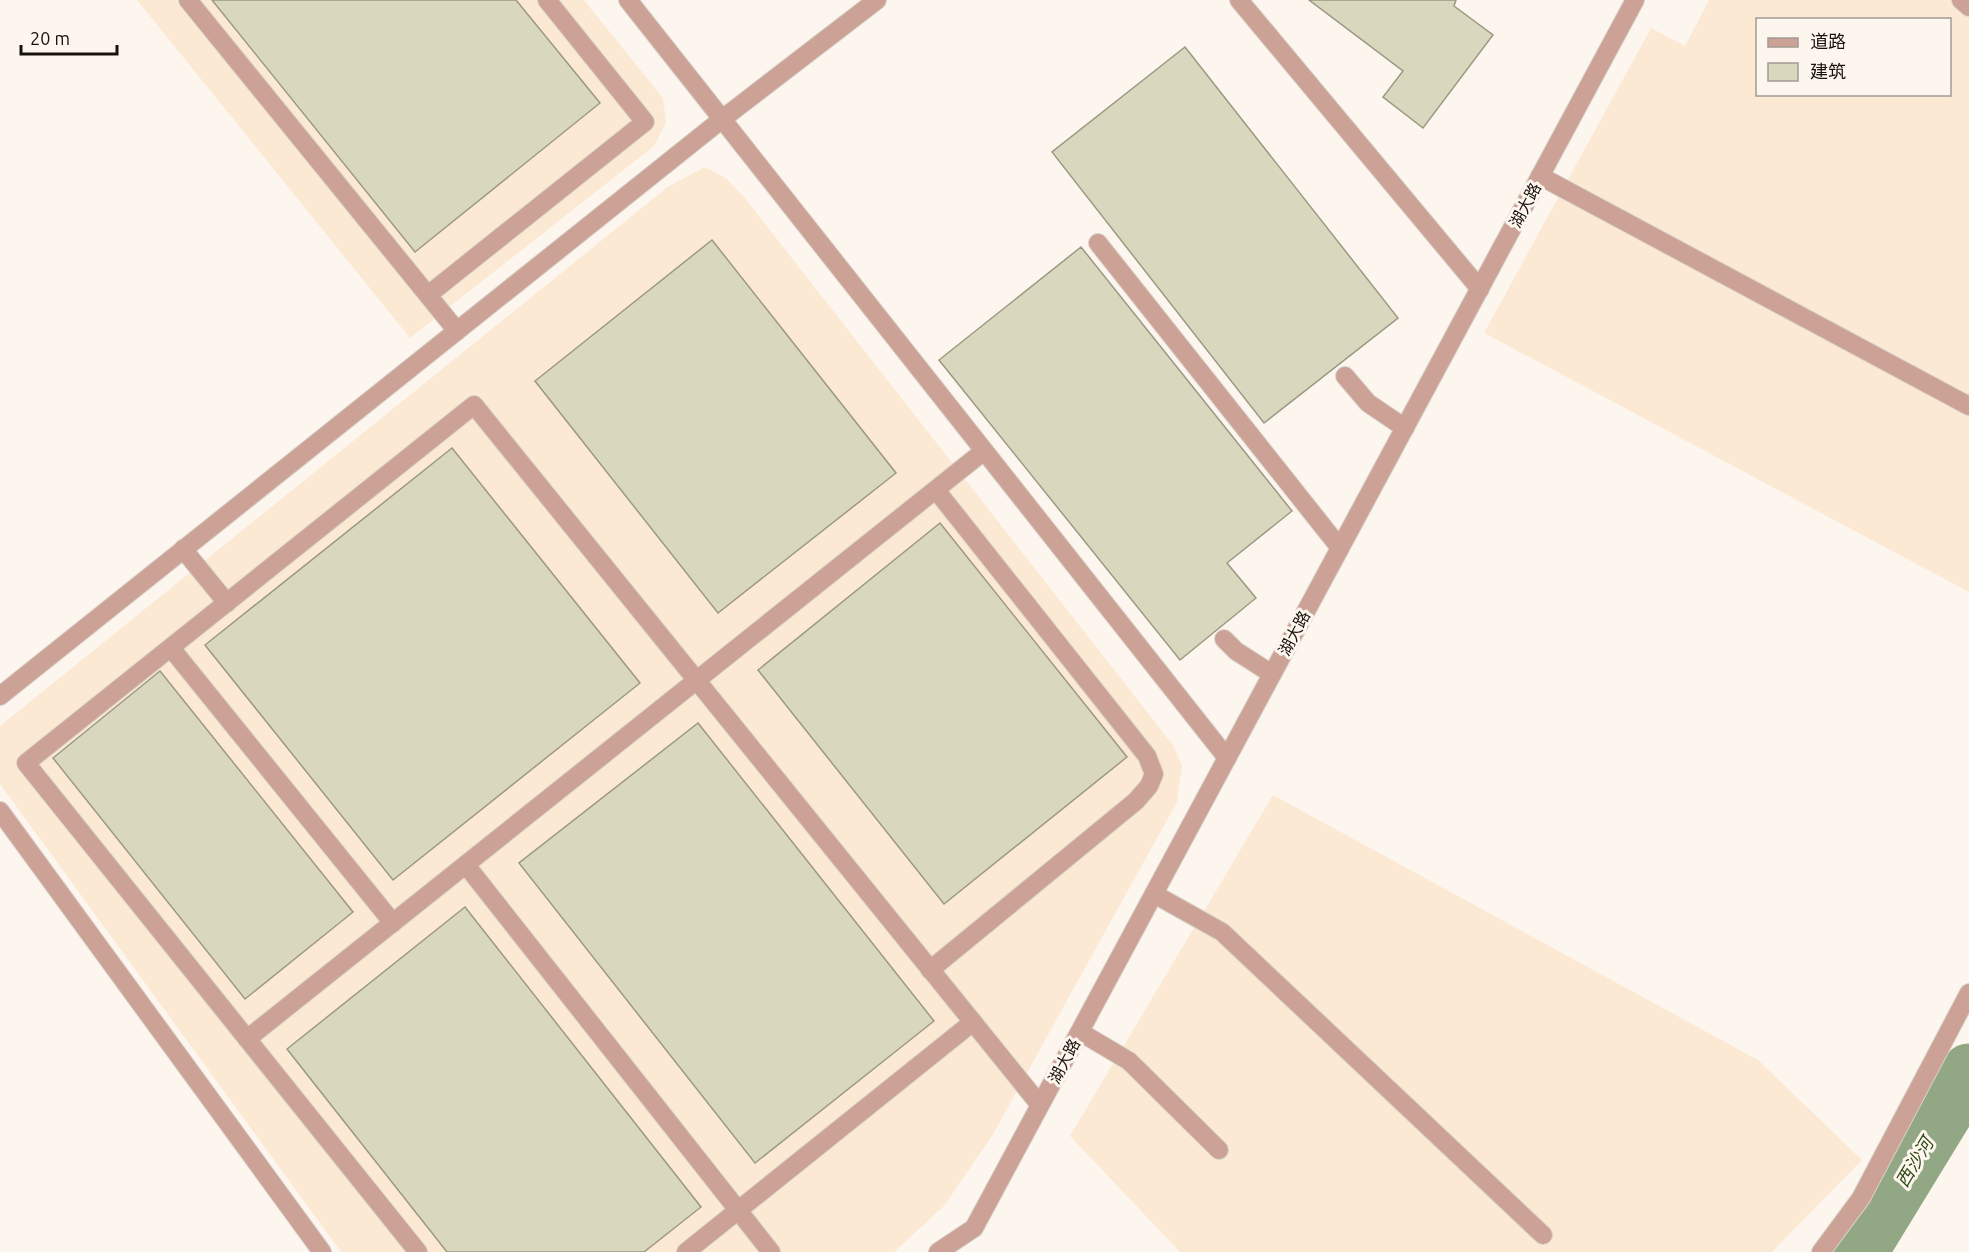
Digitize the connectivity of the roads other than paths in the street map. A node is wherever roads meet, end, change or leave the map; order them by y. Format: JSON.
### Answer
{"nodes":[{"id":1,"x":188,"y":0,"type":"edge"},
{"id":2,"x":548,"y":0,"type":"edge"},
{"id":3,"x":628,"y":0,"type":"edge"},
{"id":4,"x":878,"y":0,"type":"edge"},
{"id":5,"x":1239,"y":0,"type":"edge"},
{"id":6,"x":1635,"y":0,"type":"edge"},
{"id":7,"x":1961,"y":0,"type":"edge"},
{"id":8,"x":1969,"y":7,"type":"edge"},
{"id":9,"x":721,"y":120,"type":"junction"},
{"id":10,"x":1540,"y":176,"type":"junction"},
{"id":11,"x":1098,"y":243,"type":"dead end"},
{"id":12,"x":1480,"y":290,"type":"junction"},
{"id":13,"x":428,"y":295,"type":"junction"},
{"id":14,"x":457,"y":331,"type":"junction"},
{"id":15,"x":1345,"y":376,"type":"dead end"},
{"id":16,"x":1969,"y":406,"type":"edge"},
{"id":17,"x":1405,"y":428,"type":"junction"},
{"id":18,"x":984,"y":451,"type":"junction"},
{"id":19,"x":936,"y":490,"type":"junction"},
{"id":20,"x":1340,"y":548,"type":"junction"},
{"id":21,"x":183,"y":549,"type":"junction"},
{"id":22,"x":226,"y":603,"type":"junction"},
{"id":23,"x":1224,"y":639,"type":"dead end"},
{"id":24,"x":171,"y":648,"type":"junction"},
{"id":25,"x":1272,"y":674,"type":"junction"},
{"id":26,"x":698,"y":682,"type":"junction"},
{"id":27,"x":0,"y":696,"type":"edge"},
{"id":28,"x":1227,"y":758,"type":"junction"},
{"id":29,"x":0,"y":811,"type":"edge"},
{"id":30,"x":466,"y":865,"type":"junction"},
{"id":31,"x":1154,"y":894,"type":"junction"},
{"id":32,"x":393,"y":924,"type":"junction"},
{"id":33,"x":930,"y":969,"type":"junction"},
{"id":34,"x":1969,"y":993,"type":"edge"},
{"id":35,"x":974,"y":1022,"type":"junction"},
{"id":36,"x":1080,"y":1032,"type":"junction"},
{"id":37,"x":247,"y":1039,"type":"junction"},
{"id":38,"x":1040,"y":1105,"type":"junction"},
{"id":39,"x":1219,"y":1150,"type":"dead end"},
{"id":40,"x":738,"y":1210,"type":"junction"},
{"id":41,"x":1543,"y":1235,"type":"dead end"},
{"id":42,"x":322,"y":1252,"type":"edge"},
{"id":43,"x":418,"y":1252,"type":"edge"},
{"id":44,"x":686,"y":1252,"type":"edge"},
{"id":45,"x":771,"y":1252,"type":"edge"},
{"id":46,"x":938,"y":1252,"type":"edge"},
{"id":47,"x":1821,"y":1252,"type":"edge"}],
"edges":[{"from":1,"to":13,"type":"street"},
{"from":2,"to":13,"type":"street"},
{"from":3,"to":9,"type":"street"},
{"from":4,"to":9,"type":"street"},
{"from":5,"to":12,"type":"street"},
{"from":6,"to":10,"type":"street","name":"湖大路"},
{"from":7,"to":8,"type":"street"},
{"from":9,"to":14,"type":"street"},
{"from":9,"to":18,"type":"street"},
{"from":10,"to":12,"type":"street","name":"湖大路"},
{"from":10,"to":16,"type":"street"},
{"from":11,"to":20,"type":"street"},
{"from":12,"to":17,"type":"street","name":"湖大路"},
{"from":13,"to":14,"type":"street"},
{"from":14,"to":21,"type":"street"},
{"from":15,"to":17,"type":"street"},
{"from":17,"to":20,"type":"street","name":"湖大路"},
{"from":18,"to":19,"type":"street"},
{"from":18,"to":28,"type":"street"},
{"from":19,"to":26,"type":"street"},
{"from":19,"to":33,"type":"street"},
{"from":20,"to":25,"type":"street","name":"湖大路"},
{"from":21,"to":22,"type":"street"},
{"from":21,"to":27,"type":"street"},
{"from":22,"to":24,"type":"street"},
{"from":22,"to":26,"type":"street"},
{"from":23,"to":25,"type":"street"},
{"from":24,"to":32,"type":"street"},
{"from":24,"to":37,"type":"street"},
{"from":25,"to":28,"type":"street","name":"湖大路"},
{"from":26,"to":30,"type":"street"},
{"from":26,"to":33,"type":"street"},
{"from":28,"to":31,"type":"street","name":"湖大路"},
{"from":29,"to":42,"type":"street"},
{"from":30,"to":32,"type":"street"},
{"from":30,"to":40,"type":"street"},
{"from":31,"to":36,"type":"street","name":"湖大路"},
{"from":31,"to":41,"type":"street"},
{"from":32,"to":37,"type":"street"},
{"from":33,"to":35,"type":"street"},
{"from":34,"to":47,"type":"street"},
{"from":35,"to":38,"type":"street"},
{"from":35,"to":40,"type":"street"},
{"from":36,"to":38,"type":"street","name":"湖大路"},
{"from":36,"to":39,"type":"street"},
{"from":37,"to":43,"type":"street"},
{"from":38,"to":46,"type":"street","name":"湖大路"},
{"from":40,"to":44,"type":"street"},
{"from":40,"to":45,"type":"street"}]}
